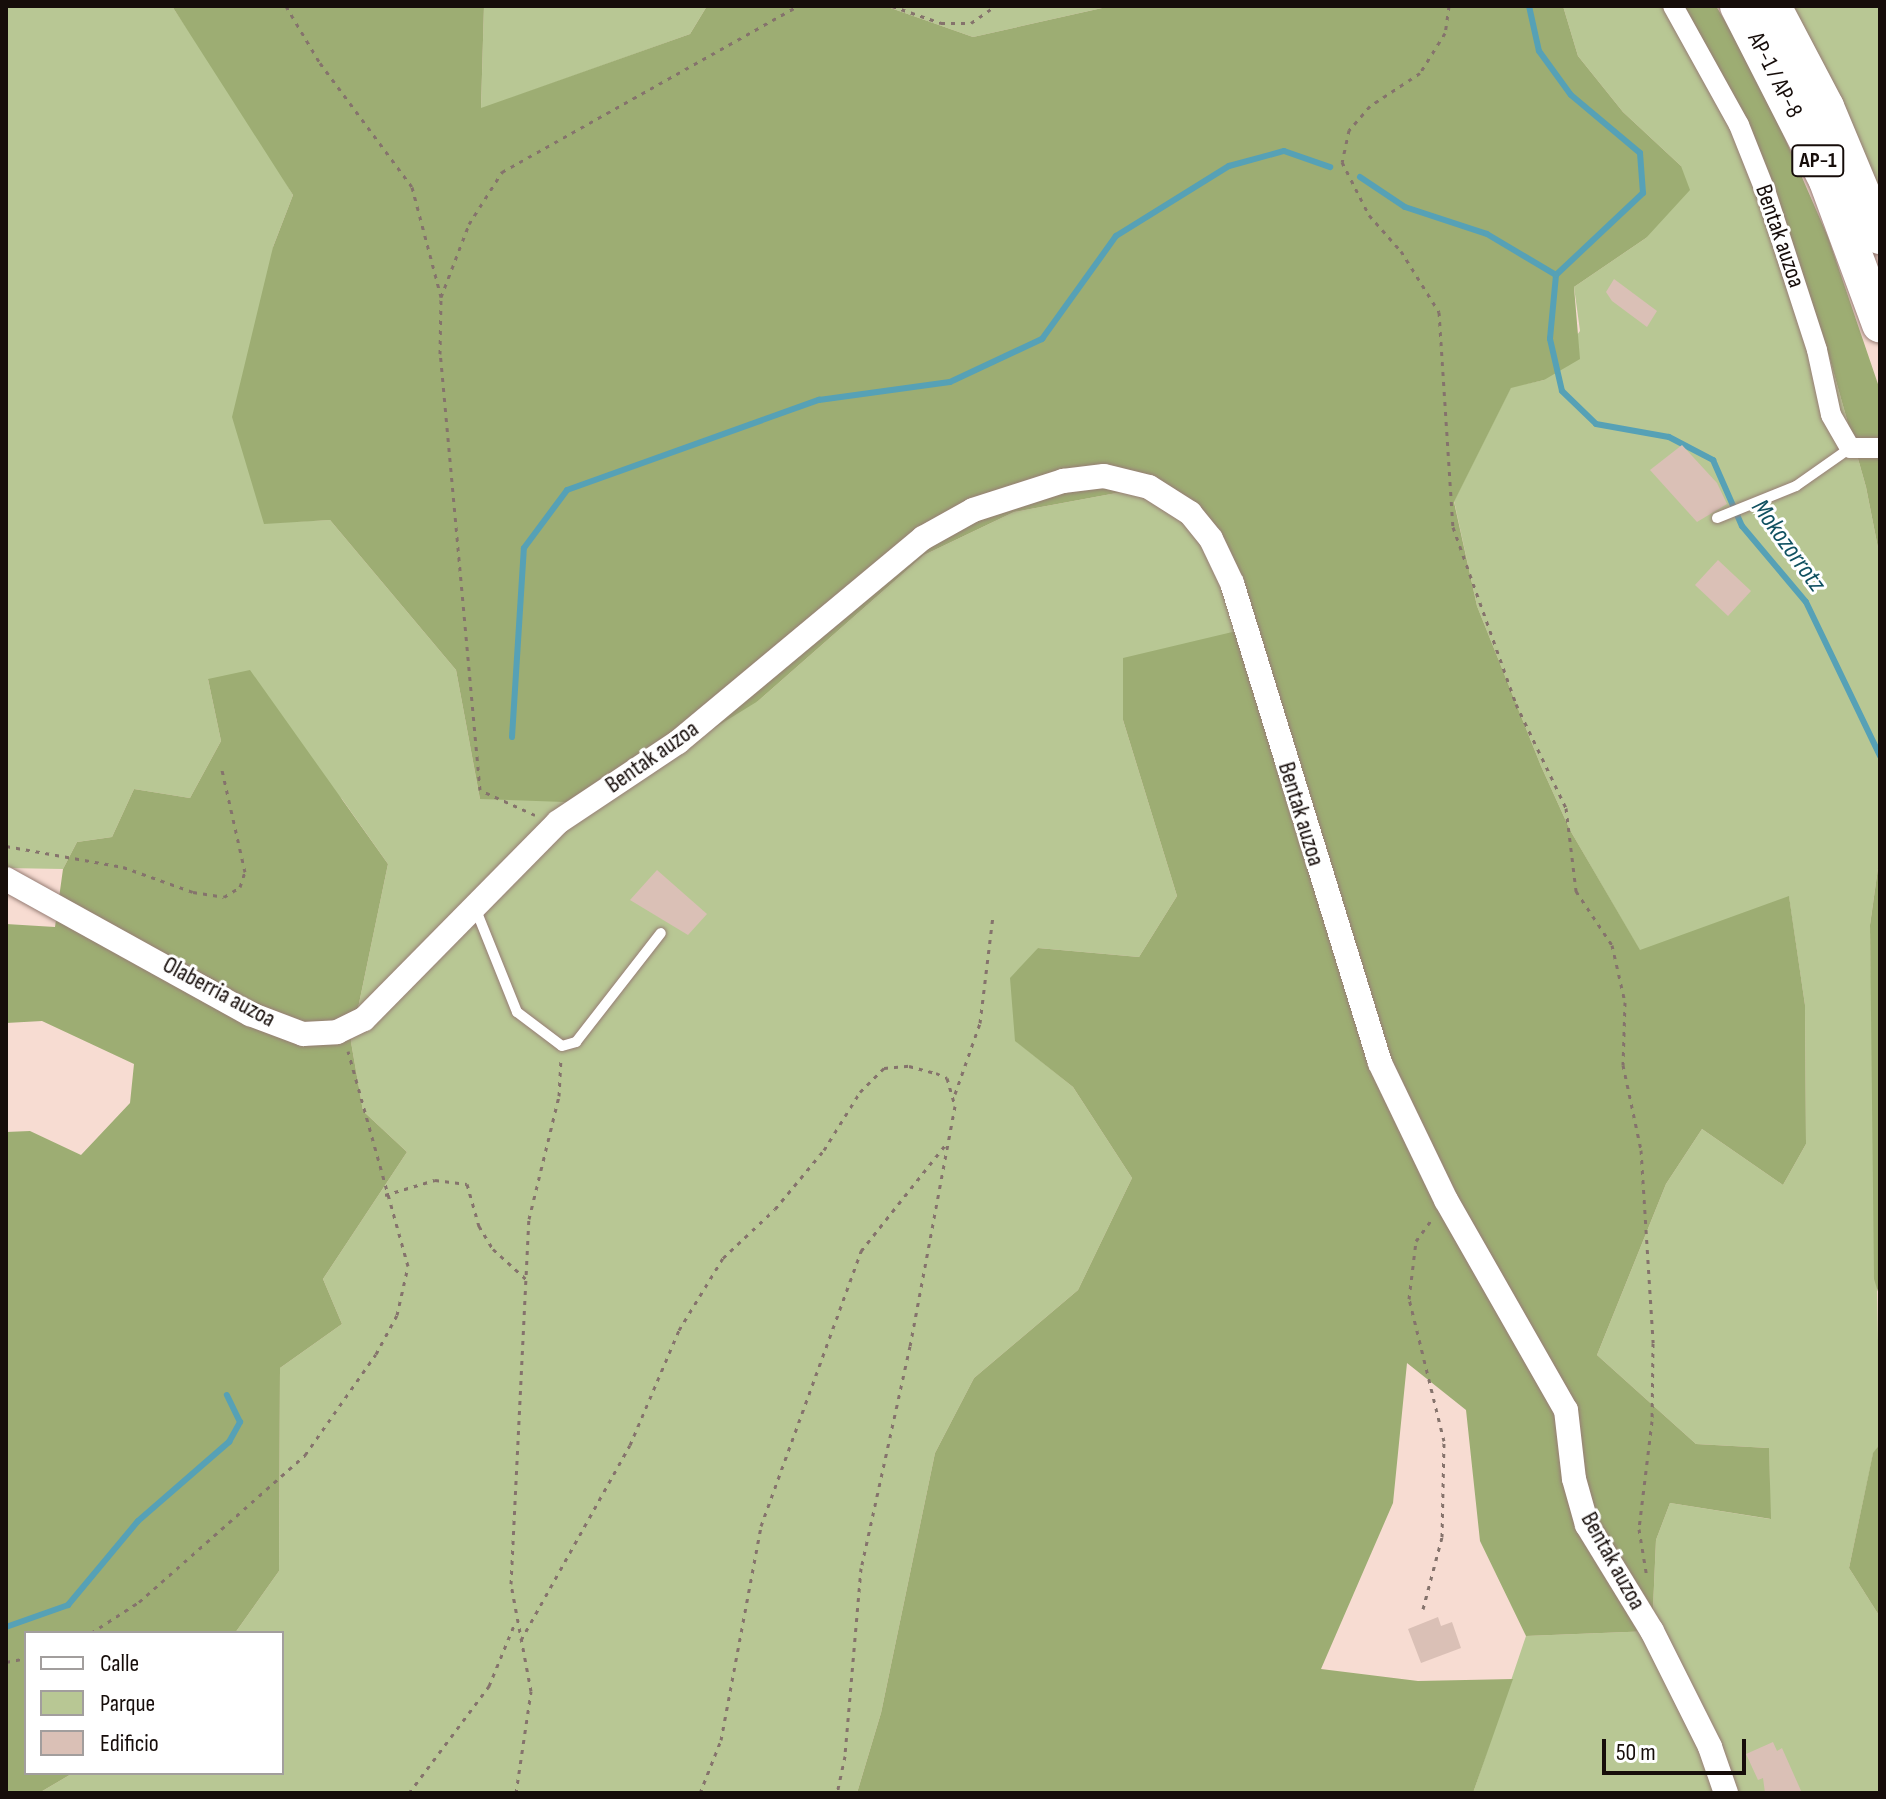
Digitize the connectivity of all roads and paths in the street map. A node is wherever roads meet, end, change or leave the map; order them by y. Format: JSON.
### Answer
{"nodes":[{"id":1,"x":286,"y":6,"type":"edge"},
{"id":2,"x":798,"y":6,"type":"edge"},
{"id":3,"x":892,"y":6,"type":"edge"},
{"id":4,"x":995,"y":6,"type":"edge"},
{"id":5,"x":1449,"y":6,"type":"edge"},
{"id":6,"x":1673,"y":6,"type":"edge"},
{"id":7,"x":1738,"y":6,"type":"edge"},
{"id":8,"x":1773,"y":6,"type":"edge"},
{"id":9,"x":1880,"y":236,"type":"edge"},
{"id":10,"x":441,"y":297,"type":"junction"},
{"id":11,"x":1880,"y":324,"type":"edge"},
{"id":12,"x":1850,"y":448,"type":"junction"},
{"id":13,"x":1880,"y":448,"type":"edge"},
{"id":14,"x":1717,"y":518,"type":"dead end"},
{"id":15,"x":222,"y":770,"type":"dead end"},
{"id":16,"x":558,"y":822,"type":"junction"},
{"id":17,"x":6,"y":846,"type":"edge"},
{"id":18,"x":6,"y":879,"type":"edge"},
{"id":19,"x":476,"y":910,"type":"junction"},
{"id":20,"x":993,"y":915,"type":"dead end"},
{"id":21,"x":661,"y":933,"type":"dead end"},
{"id":22,"x":337,"y":1032,"type":"junction"},
{"id":23,"x":562,"y":1046,"type":"junction"},
{"id":24,"x":954,"y":1097,"type":"junction"},
{"id":25,"x":947,"y":1143,"type":"junction"},
{"id":26,"x":385,"y":1195,"type":"junction"},
{"id":27,"x":1446,"y":1200,"type":"junction"},
{"id":28,"x":527,"y":1280,"type":"junction"},
{"id":29,"x":1648,"y":1582,"type":"dead end"},
{"id":30,"x":1423,"y":1609,"type":"dead end"},
{"id":31,"x":515,"y":1623,"type":"junction"},
{"id":32,"x":94,"y":1631,"type":"edge"},
{"id":33,"x":521,"y":1640,"type":"junction"},
{"id":34,"x":409,"y":1793,"type":"edge"},
{"id":35,"x":516,"y":1793,"type":"edge"},
{"id":36,"x":700,"y":1793,"type":"edge"},
{"id":37,"x":837,"y":1793,"type":"edge"},
{"id":38,"x":1726,"y":1793,"type":"edge"}],
"edges":[{"from":1,"to":10,"type":"path"},
{"from":2,"to":10,"type":"path"},
{"from":3,"to":4,"type":"path"},
{"from":5,"to":29,"type":"path"},
{"from":6,"to":12,"type":"street","name":"Bentak auzoa"},
{"from":7,"to":11,"type":"highway","name":"AP-1 / AP-8","number":"AP-1"},
{"from":8,"to":9,"type":"highway","name":"AP-1 / AP-8","number":"AP-1"},
{"from":10,"to":16,"type":"path"},
{"from":12,"to":13,"type":"street"},
{"from":12,"to":14,"type":"lane"},
{"from":15,"to":17,"type":"path"},
{"from":16,"to":19,"type":"street"},
{"from":16,"to":27,"type":"street","name":"Bentak auzoa"},
{"from":18,"to":22,"type":"street","name":"Olaberria auzoa"},
{"from":19,"to":22,"type":"street"},
{"from":19,"to":23,"type":"lane"},
{"from":20,"to":24,"type":"path"},
{"from":21,"to":23,"type":"lane"},
{"from":22,"to":26,"type":"path"},
{"from":23,"to":28,"type":"path"},
{"from":24,"to":25,"type":"path"},
{"from":24,"to":33,"type":"path"},
{"from":25,"to":36,"type":"path"},
{"from":25,"to":37,"type":"path"},
{"from":26,"to":28,"type":"path"},
{"from":26,"to":32,"type":"path"},
{"from":27,"to":30,"type":"path"},
{"from":27,"to":38,"type":"street","name":"Bentak auzoa"},
{"from":28,"to":31,"type":"path"},
{"from":31,"to":33,"type":"path"},
{"from":31,"to":34,"type":"path"},
{"from":33,"to":35,"type":"path"}]}
